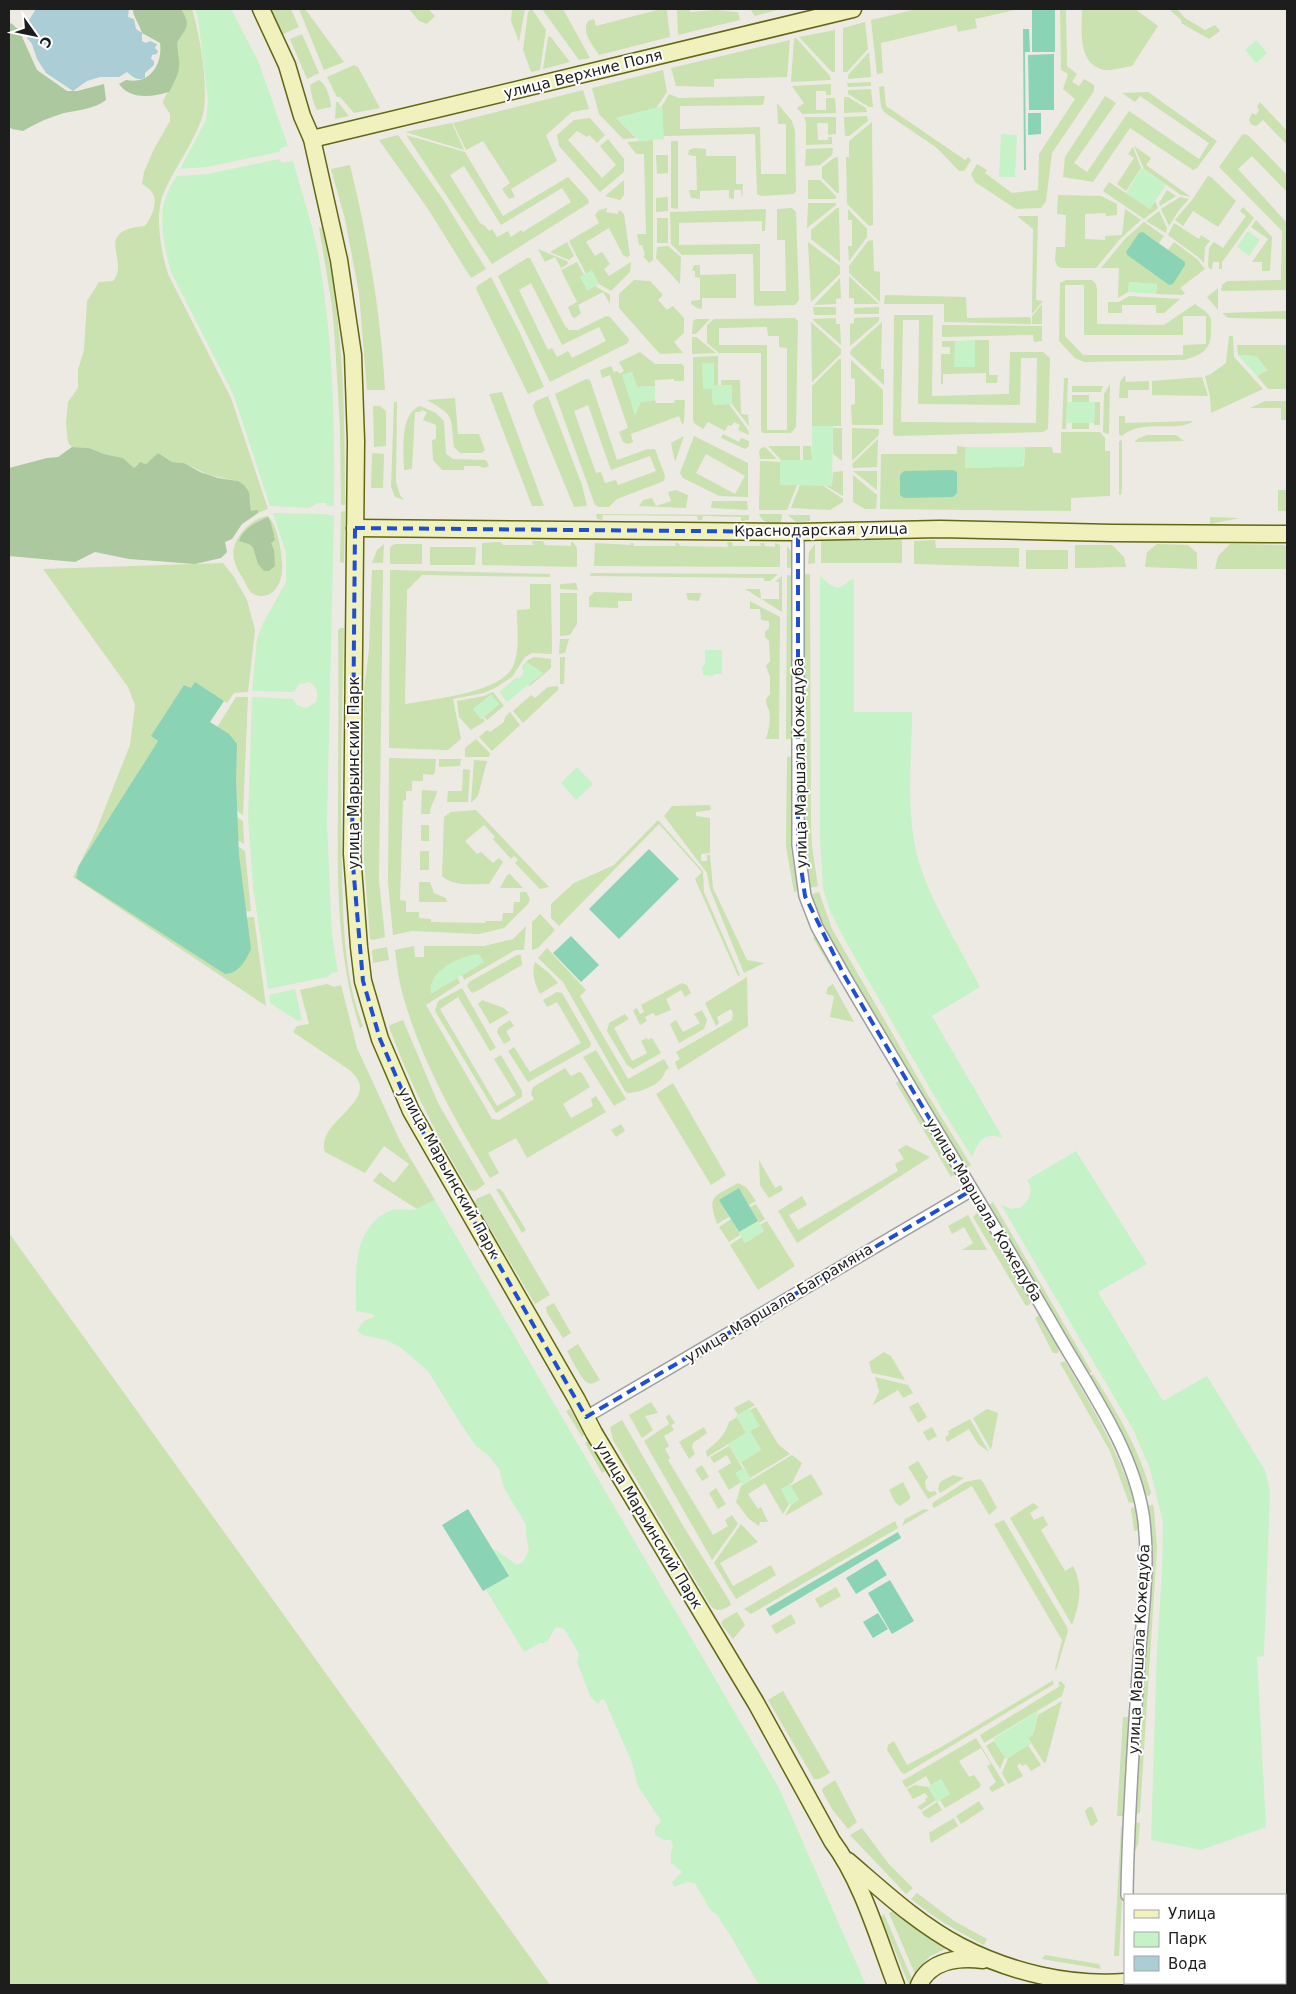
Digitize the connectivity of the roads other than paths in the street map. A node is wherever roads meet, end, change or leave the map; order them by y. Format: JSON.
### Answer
{"nodes":[{"id":1,"x":261,"y":9,"type":"edge"},
{"id":2,"x":853,"y":9,"type":"edge"},
{"id":3,"x":312,"y":139,"type":"junction"},
{"id":4,"x":355,"y":528,"type":"junction"},
{"id":5,"x":798,"y":532,"type":"junction"},
{"id":6,"x":1287,"y":534,"type":"edge"},
{"id":7,"x":972,"y":1190,"type":"junction"},
{"id":8,"x":586,"y":1417,"type":"junction"},
{"id":9,"x":844,"y":1858,"type":"junction"},
{"id":10,"x":1127,"y":1894,"type":"edge"},
{"id":11,"x":997,"y":1962,"type":"junction"},
{"id":12,"x":1124,"y":1982,"type":"edge"},
{"id":13,"x":896,"y":1985,"type":"edge"},
{"id":14,"x":919,"y":1985,"type":"edge"}],
"edges":[{"from":1,"to":3,"type":"main road","name":"улица Марьинский Парк"},
{"from":2,"to":3,"type":"main road","name":"улица Верхние Поля"},
{"from":3,"to":4,"type":"main road","name":"улица Марьинский Парк"},
{"from":4,"to":5,"type":"main road","name":"Краснодарская улица"},
{"from":4,"to":8,"type":"main road","name":"улица Марьинский Парк"},
{"from":5,"to":6,"type":"main road","name":"Краснодарская улица"},
{"from":5,"to":7,"type":"street","name":"улица Маршала Кожедуба"},
{"from":7,"to":8,"type":"street","name":"улица Маршала Баграмяна"},
{"from":7,"to":10,"type":"street","name":"улица Маршала Кожедуба"},
{"from":8,"to":9,"type":"main road","name":"улица Марьинский Парк"},
{"from":9,"to":11,"type":"main road"},
{"from":9,"to":13,"type":"main road","name":"улица Марьинский Парк"},
{"from":11,"to":12,"type":"main road"},
{"from":11,"to":14,"type":"main road"}]}
